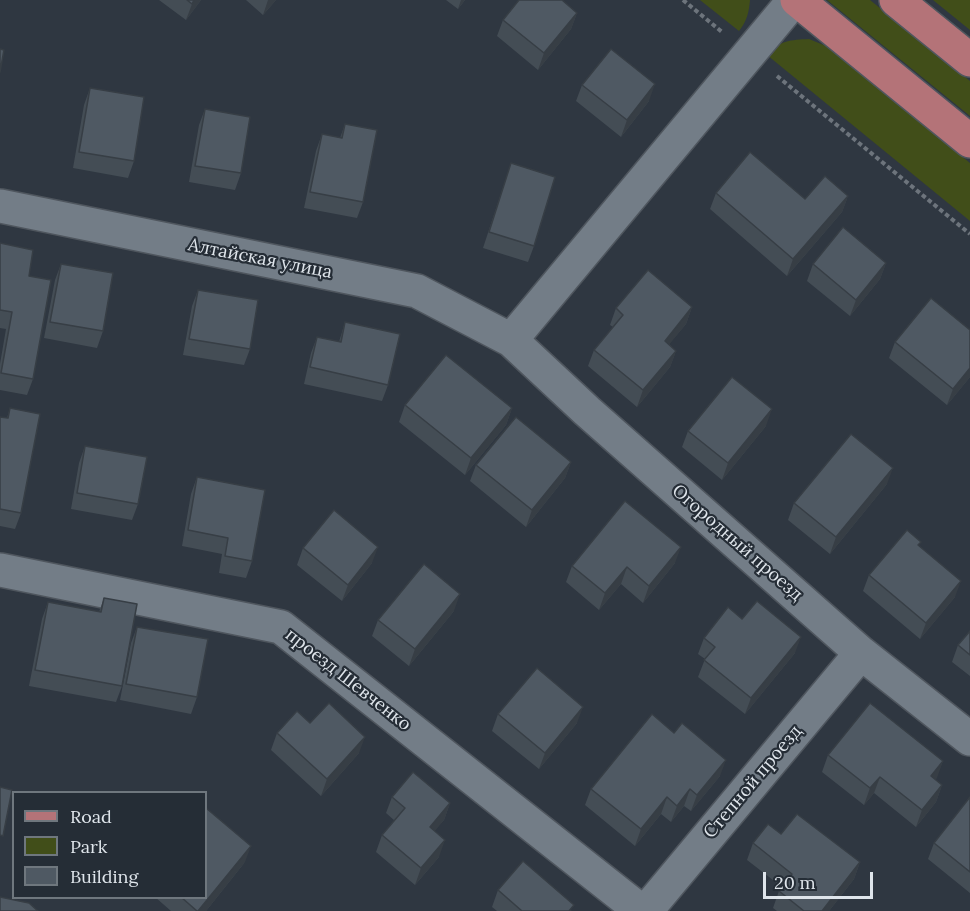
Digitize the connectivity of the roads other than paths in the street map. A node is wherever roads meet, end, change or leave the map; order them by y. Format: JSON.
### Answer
{"nodes":[{"id":1,"x":795,"y":0,"type":"edge"},
{"id":2,"x":896,"y":0,"type":"edge"},
{"id":3,"x":970,"y":60,"type":"edge"},
{"id":4,"x":970,"y":141,"type":"edge"},
{"id":5,"x":0,"y":206,"type":"edge"},
{"id":6,"x":511,"y":340,"type":"junction"},
{"id":7,"x":0,"y":570,"type":"edge"},
{"id":8,"x":861,"y":653,"type":"junction"},
{"id":9,"x":970,"y":739,"type":"edge"},
{"id":10,"x":641,"y":911,"type":"edge"},
{"id":11,"x":646,"y":911,"type":"edge"}],
"edges":[{"from":1,"to":4,"type":"main road"},
{"from":1,"to":6,"type":"street"},
{"from":2,"to":3,"type":"main road"},
{"from":5,"to":6,"type":"street","name":"Алтайская улица"},
{"from":6,"to":8,"type":"street","name":"Огородный проезд"},
{"from":7,"to":10,"type":"street","name":"проезд Шевченко"},
{"from":8,"to":9,"type":"street","name":"Огородный проезд"},
{"from":8,"to":11,"type":"street","name":"Степной проезд"}]}
